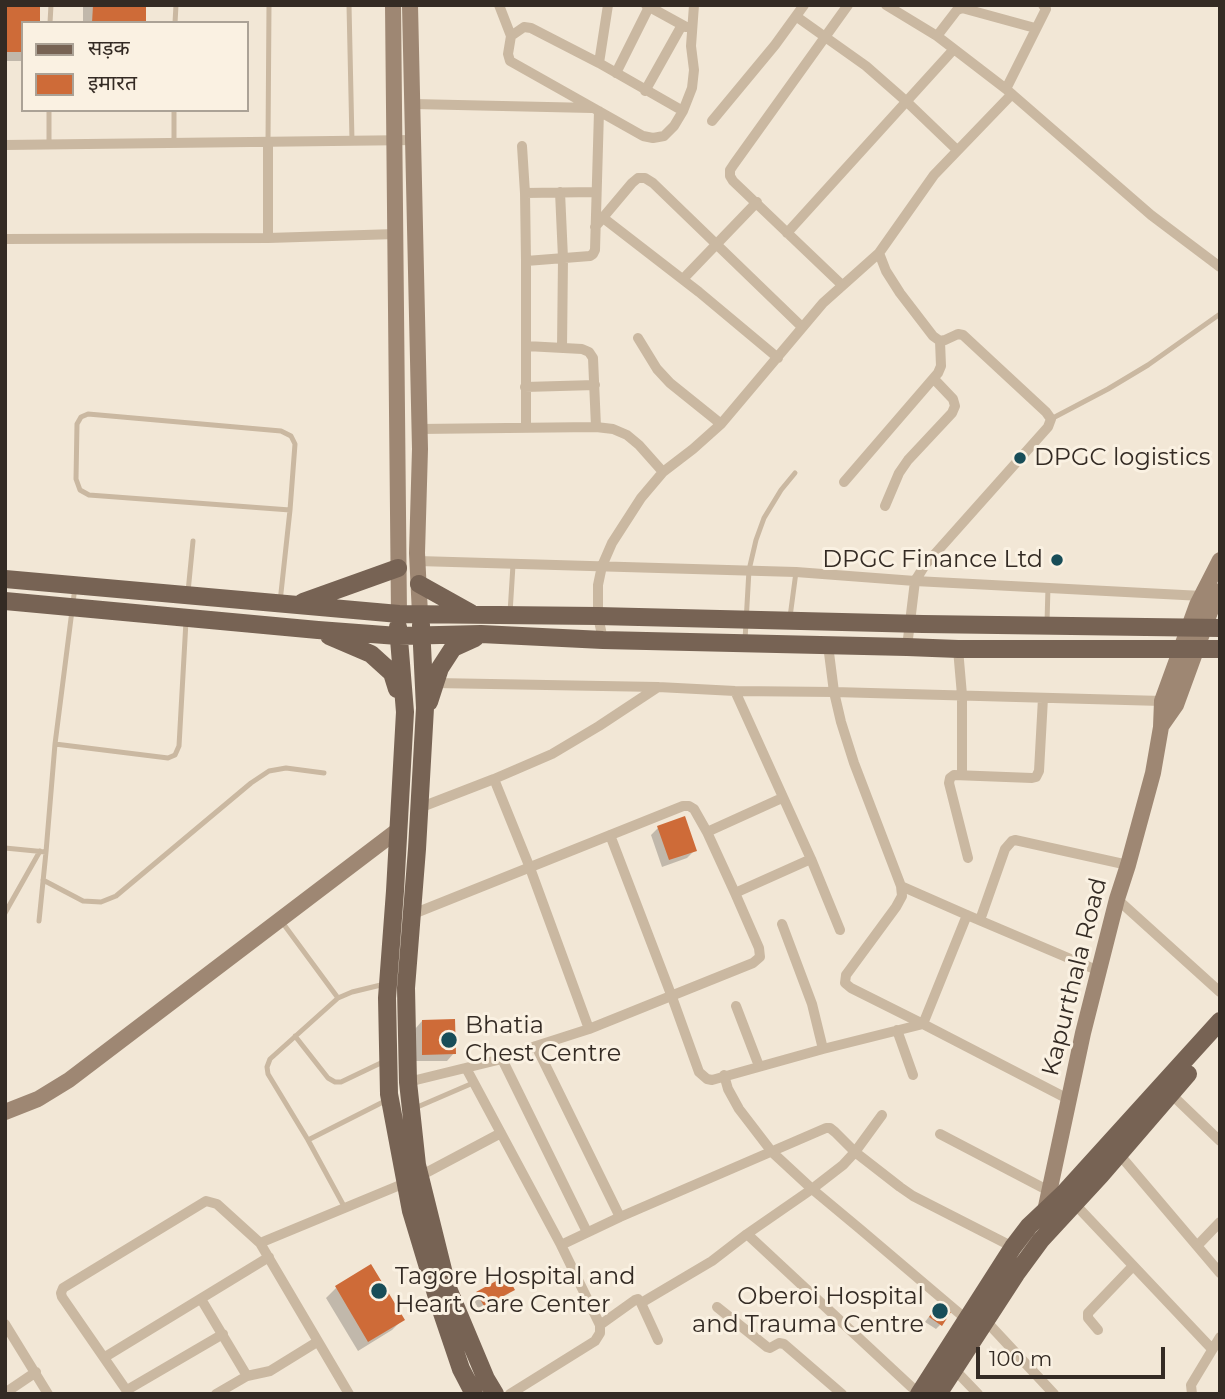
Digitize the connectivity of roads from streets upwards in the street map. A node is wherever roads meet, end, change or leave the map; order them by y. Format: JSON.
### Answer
{"nodes":[{"id":1,"x":393,"y":5,"type":"edge"},
{"id":2,"x":410,"y":5,"type":"edge"},
{"id":3,"x":499,"y":5,"type":"edge"},
{"id":4,"x":608,"y":5,"type":"edge"},
{"id":5,"x":694,"y":5,"type":"edge"},
{"id":6,"x":804,"y":5,"type":"edge"},
{"id":7,"x":848,"y":5,"type":"edge"},
{"id":8,"x":647,"y":6,"type":"edge"},
{"id":9,"x":888,"y":6,"type":"edge"},
{"id":10,"x":1046,"y":7,"type":"edge"},
{"id":11,"x":797,"y":17,"type":"junction"},
{"id":12,"x":682,"y":24,"type":"junction"},
{"id":13,"x":1035,"y":28,"type":"junction"},
{"id":14,"x":693,"y":31,"type":"junction"},
{"id":15,"x":511,"y":36,"type":"junction"},
{"id":16,"x":937,"y":36,"type":"junction"},
{"id":17,"x":826,"y":37,"type":"junction"},
{"id":18,"x":954,"y":49,"type":"junction"},
{"id":19,"x":599,"y":63,"type":"junction"},
{"id":20,"x":616,"y":73,"type":"junction"},
{"id":21,"x":645,"y":91,"type":"junction"},
{"id":22,"x":1009,"y":92,"type":"junction"},
{"id":23,"x":907,"y":102,"type":"junction"},
{"id":24,"x":413,"y":104,"type":"junction"},
{"id":25,"x":597,"y":109,"type":"junction"},
{"id":26,"x":683,"y":111,"type":"junction"},
{"id":27,"x":712,"y":121,"type":"dead end"},
{"id":28,"x":395,"y":141,"type":"junction"},
{"id":29,"x":414,"y":141,"type":"junction"},
{"id":30,"x":268,"y":142,"type":"junction"},
{"id":31,"x":5,"y":145,"type":"edge"},
{"id":32,"x":522,"y":146,"type":"dead end"},
{"id":33,"x":957,"y":150,"type":"junction"},
{"id":34,"x":560,"y":192,"type":"junction"},
{"id":35,"x":596,"y":192,"type":"junction"},
{"id":36,"x":525,"y":193,"type":"junction"},
{"id":37,"x":757,"y":202,"type":"junction"},
{"id":38,"x":602,"y":217,"type":"junction"},
{"id":39,"x":595,"y":227,"type":"junction"},
{"id":40,"x":787,"y":233,"type":"junction"},
{"id":41,"x":396,"y":234,"type":"junction"},
{"id":42,"x":268,"y":238,"type":"junction"},
{"id":43,"x":5,"y":239,"type":"edge"},
{"id":44,"x":716,"y":244,"type":"junction"},
{"id":45,"x":879,"y":253,"type":"junction"},
{"id":46,"x":563,"y":258,"type":"junction"},
{"id":47,"x":526,"y":261,"type":"junction"},
{"id":48,"x":1220,"y":267,"type":"edge"},
{"id":49,"x":682,"y":279,"type":"junction"},
{"id":50,"x":842,"y":285,"type":"junction"},
{"id":51,"x":802,"y":327,"type":"junction"},
{"id":52,"x":638,"y":338,"type":"dead end"},
{"id":53,"x":940,"y":341,"type":"junction"},
{"id":54,"x":526,"y":346,"type":"junction"},
{"id":55,"x":562,"y":348,"type":"junction"},
{"id":56,"x":778,"y":358,"type":"junction"},
{"id":57,"x":934,"y":379,"type":"junction"},
{"id":58,"x":595,"y":385,"type":"junction"},
{"id":59,"x":525,"y":387,"type":"junction"},
{"id":60,"x":721,"y":424,"type":"junction"},
{"id":61,"x":596,"y":427,"type":"junction"},
{"id":62,"x":526,"y":428,"type":"junction"},
{"id":63,"x":419,"y":429,"type":"junction"},
{"id":64,"x":663,"y":472,"type":"junction"},
{"id":65,"x":844,"y":482,"type":"dead end"},
{"id":66,"x":885,"y":506,"type":"dead end"},
{"id":67,"x":1220,"y":560,"type":"edge"},
{"id":68,"x":418,"y":561,"type":"junction"},
{"id":69,"x":602,"y":566,"type":"junction"},
{"id":70,"x":398,"y":568,"type":"junction"},
{"id":71,"x":5,"y":579,"type":"edge"},
{"id":72,"x":915,"y":581,"type":"junction"},
{"id":73,"x":419,"y":584,"type":"junction"},
{"id":74,"x":1220,"y":591,"type":"edge"},
{"id":75,"x":1202,"y":596,"type":"junction"},
{"id":76,"x":5,"y":601,"type":"edge"},
{"id":77,"x":288,"y":604,"type":"junction"},
{"id":78,"x":399,"y":614,"type":"junction"},
{"id":79,"x":420,"y":614,"type":"junction"},
{"id":80,"x":474,"y":615,"type":"junction"},
{"id":81,"x":598,"y":616,"type":"junction"},
{"id":82,"x":909,"y":624,"type":"junction"},
{"id":83,"x":1204,"y":628,"type":"edge"},
{"id":84,"x":318,"y":631,"type":"junction"},
{"id":85,"x":481,"y":634,"type":"junction"},
{"id":86,"x":398,"y":636,"type":"junction"},
{"id":87,"x":422,"y":636,"type":"junction"},
{"id":88,"x":603,"y":640,"type":"junction"},
{"id":89,"x":828,"y":645,"type":"junction"},
{"id":90,"x":907,"y":647,"type":"junction"},
{"id":91,"x":958,"y":649,"type":"junction"},
{"id":92,"x":1189,"y":649,"type":"junction"},
{"id":93,"x":1220,"y":649,"type":"edge"},
{"id":94,"x":435,"y":683,"type":"junction"},
{"id":95,"x":658,"y":687,"type":"junction"},
{"id":96,"x":735,"y":691,"type":"junction"},
{"id":97,"x":834,"y":692,"type":"junction"},
{"id":98,"x":962,"y":695,"type":"junction"},
{"id":99,"x":1043,"y":698,"type":"junction"},
{"id":100,"x":1162,"y":701,"type":"junction"},
{"id":101,"x":405,"y":712,"type":"junction"},
{"id":102,"x":425,"y":715,"type":"junction"},
{"id":103,"x":1161,"y":727,"type":"junction"},
{"id":104,"x":962,"y":775,"type":"junction"},
{"id":105,"x":494,"y":779,"type":"junction"},
{"id":106,"x":782,"y":798,"type":"junction"},
{"id":107,"x":419,"y":808,"type":"junction"},
{"id":108,"x":398,"y":830,"type":"junction"},
{"id":109,"x":707,"y":832,"type":"junction"},
{"id":110,"x":610,"y":835,"type":"junction"},
{"id":111,"x":968,"y":858,"type":"dead end"},
{"id":112,"x":811,"y":859,"type":"junction"},
{"id":113,"x":1128,"y":865,"type":"junction"},
{"id":114,"x":530,"y":868,"type":"junction"},
{"id":115,"x":901,"y":886,"type":"junction"},
{"id":116,"x":735,"y":893,"type":"junction"},
{"id":117,"x":1117,"y":899,"type":"junction"},
{"id":118,"x":413,"y":914,"type":"junction"},
{"id":119,"x":967,"y":915,"type":"junction"},
{"id":120,"x":980,"y":920,"type":"junction"},
{"id":121,"x":782,"y":924,"type":"dead end"},
{"id":122,"x":840,"y":930,"type":"dead end"},
{"id":123,"x":1099,"y":971,"type":"junction"},
{"id":124,"x":1220,"y":992,"type":"edge"},
{"id":125,"x":672,"y":996,"type":"junction"},
{"id":126,"x":736,"y":1006,"type":"dead end"},
{"id":127,"x":1220,"y":1021,"type":"edge"},
{"id":128,"x":923,"y":1024,"type":"junction"},
{"id":129,"x":589,"y":1029,"type":"junction"},
{"id":130,"x":897,"y":1030,"type":"junction"},
{"id":131,"x":1220,"y":1037,"type":"edge"},
{"id":132,"x":536,"y":1046,"type":"junction"},
{"id":133,"x":823,"y":1049,"type":"junction"},
{"id":134,"x":502,"y":1059,"type":"junction"},
{"id":135,"x":759,"y":1066,"type":"junction"},
{"id":136,"x":466,"y":1068,"type":"junction"},
{"id":137,"x":724,"y":1075,"type":"junction"},
{"id":138,"x":913,"y":1075,"type":"dead end"},
{"id":139,"x":408,"y":1082,"type":"junction"},
{"id":140,"x":1171,"y":1094,"type":"junction"},
{"id":141,"x":1068,"y":1099,"type":"junction"},
{"id":142,"x":5,"y":1111,"type":"edge"},
{"id":143,"x":883,"y":1115,"type":"dead end"},
{"id":144,"x":501,"y":1133,"type":"junction"},
{"id":145,"x":940,"y":1134,"type":"dead end"},
{"id":146,"x":1220,"y":1141,"type":"edge"},
{"id":147,"x":772,"y":1152,"type":"junction"},
{"id":148,"x":855,"y":1152,"type":"junction"},
{"id":149,"x":1119,"y":1154,"type":"junction"},
{"id":150,"x":413,"y":1180,"type":"junction"},
{"id":151,"x":812,"y":1189,"type":"junction"},
{"id":152,"x":1062,"y":1196,"type":"junction"},
{"id":153,"x":1044,"y":1212,"type":"junction"},
{"id":154,"x":620,"y":1217,"type":"junction"},
{"id":155,"x":1220,"y":1222,"type":"edge"},
{"id":156,"x":587,"y":1232,"type":"junction"},
{"id":157,"x":747,"y":1234,"type":"junction"},
{"id":158,"x":1041,"y":1240,"type":"junction"},
{"id":159,"x":260,"y":1243,"type":"junction"},
{"id":160,"x":561,"y":1245,"type":"junction"},
{"id":161,"x":1197,"y":1246,"type":"junction"},
{"id":162,"x":1013,"y":1247,"type":"junction"},
{"id":163,"x":269,"y":1257,"type":"junction"},
{"id":164,"x":1133,"y":1266,"type":"junction"},
{"id":165,"x":1220,"y":1273,"type":"edge"},
{"id":166,"x":201,"y":1299,"type":"junction"},
{"id":167,"x":641,"y":1303,"type":"junction"},
{"id":168,"x":717,"y":1307,"type":"dead end"},
{"id":169,"x":965,"y":1319,"type":"junction"},
{"id":170,"x":986,"y":1321,"type":"junction"},
{"id":171,"x":5,"y":1324,"type":"edge"},
{"id":172,"x":600,"y":1325,"type":"junction"},
{"id":173,"x":1098,"y":1330,"type":"dead end"},
{"id":174,"x":223,"y":1334,"type":"junction"},
{"id":175,"x":1220,"y":1337,"type":"edge"},
{"id":176,"x":658,"y":1340,"type":"dead end"},
{"id":177,"x":317,"y":1342,"type":"junction"},
{"id":178,"x":1212,"y":1349,"type":"junction"},
{"id":179,"x":105,"y":1357,"type":"junction"},
{"id":180,"x":954,"y":1369,"type":"junction"},
{"id":181,"x":36,"y":1372,"type":"junction"},
{"id":182,"x":247,"y":1376,"type":"junction"},
{"id":183,"x":128,"y":1392,"type":"edge"},
{"id":184,"x":5,"y":1393,"type":"edge"},
{"id":185,"x":48,"y":1394,"type":"edge"},
{"id":186,"x":216,"y":1394,"type":"edge"},
{"id":187,"x":349,"y":1394,"type":"edge"},
{"id":188,"x":474,"y":1394,"type":"edge"},
{"id":189,"x":495,"y":1394,"type":"edge"},
{"id":190,"x":510,"y":1394,"type":"edge"},
{"id":191,"x":842,"y":1394,"type":"edge"},
{"id":192,"x":919,"y":1394,"type":"edge"},
{"id":193,"x":939,"y":1394,"type":"edge"},
{"id":194,"x":978,"y":1394,"type":"edge"},
{"id":195,"x":1054,"y":1394,"type":"edge"},
{"id":196,"x":1192,"y":1394,"type":"edge"}],
"edges":[{"from":1,"to":28,"type":"street"},
{"from":2,"to":24,"type":"street"},
{"from":3,"to":15,"type":"street"},
{"from":4,"to":19,"type":"street"},
{"from":5,"to":14,"type":"street"},
{"from":6,"to":11,"type":"street"},
{"from":7,"to":17,"type":"street"},
{"from":8,"to":12,"type":"street"},
{"from":8,"to":20,"type":"street"},
{"from":9,"to":16,"type":"street"},
{"from":10,"to":13,"type":"street"},
{"from":11,"to":17,"type":"street"},
{"from":11,"to":27,"type":"street"},
{"from":12,"to":14,"type":"street"},
{"from":12,"to":21,"type":"street"},
{"from":13,"to":16,"type":"street"},
{"from":13,"to":22,"type":"street"},
{"from":14,"to":26,"type":"street"},
{"from":15,"to":19,"type":"street"},
{"from":15,"to":25,"type":"street"},
{"from":16,"to":18,"type":"street"},
{"from":17,"to":23,"type":"street"},
{"from":17,"to":37,"type":"street"},
{"from":18,"to":22,"type":"street"},
{"from":18,"to":23,"type":"street"},
{"from":19,"to":20,"type":"street"},
{"from":20,"to":21,"type":"street"},
{"from":21,"to":26,"type":"street"},
{"from":22,"to":33,"type":"street"},
{"from":22,"to":48,"type":"street"},
{"from":23,"to":33,"type":"street"},
{"from":23,"to":40,"type":"street"},
{"from":24,"to":25,"type":"street"},
{"from":24,"to":29,"type":"street"},
{"from":25,"to":26,"type":"street"},
{"from":25,"to":35,"type":"street"},
{"from":28,"to":29,"type":"street"},
{"from":28,"to":30,"type":"street"},
{"from":28,"to":41,"type":"street"},
{"from":29,"to":63,"type":"street"},
{"from":30,"to":31,"type":"street"},
{"from":30,"to":42,"type":"street"},
{"from":32,"to":36,"type":"street"},
{"from":33,"to":45,"type":"street"},
{"from":34,"to":35,"type":"street"},
{"from":34,"to":36,"type":"street"},
{"from":34,"to":46,"type":"street"},
{"from":35,"to":39,"type":"street"},
{"from":36,"to":47,"type":"street"},
{"from":37,"to":40,"type":"street"},
{"from":37,"to":44,"type":"street"},
{"from":38,"to":39,"type":"street"},
{"from":38,"to":44,"type":"street"},
{"from":38,"to":49,"type":"street"},
{"from":39,"to":46,"type":"street"},
{"from":40,"to":50,"type":"street"},
{"from":41,"to":42,"type":"street"},
{"from":41,"to":70,"type":"street"},
{"from":42,"to":43,"type":"street"},
{"from":44,"to":49,"type":"street"},
{"from":44,"to":51,"type":"street"},
{"from":45,"to":50,"type":"street"},
{"from":45,"to":53,"type":"street"},
{"from":46,"to":47,"type":"street"},
{"from":46,"to":55,"type":"street"},
{"from":47,"to":54,"type":"street"},
{"from":49,"to":56,"type":"street"},
{"from":50,"to":51,"type":"street"},
{"from":51,"to":56,"type":"street"},
{"from":52,"to":60,"type":"street"},
{"from":53,"to":57,"type":"street"},
{"from":53,"to":72,"type":"street"},
{"from":54,"to":55,"type":"street"},
{"from":54,"to":59,"type":"street"},
{"from":55,"to":58,"type":"street"},
{"from":56,"to":60,"type":"street"},
{"from":57,"to":65,"type":"street"},
{"from":57,"to":66,"type":"street"},
{"from":58,"to":59,"type":"street"},
{"from":58,"to":61,"type":"street"},
{"from":59,"to":62,"type":"street"},
{"from":60,"to":64,"type":"street"},
{"from":61,"to":62,"type":"street"},
{"from":61,"to":64,"type":"street"},
{"from":62,"to":63,"type":"street"},
{"from":63,"to":68,"type":"street"},
{"from":64,"to":69,"type":"street"},
{"from":67,"to":75,"type":"street"},
{"from":68,"to":69,"type":"street"},
{"from":68,"to":73,"type":"street"},
{"from":69,"to":72,"type":"street"},
{"from":69,"to":81,"type":"street"},
{"from":70,"to":77,"type":"main road"},
{"from":70,"to":78,"type":"street"},
{"from":71,"to":77,"type":"main road"},
{"from":72,"to":75,"type":"street"},
{"from":72,"to":82,"type":"street"},
{"from":73,"to":79,"type":"street"},
{"from":73,"to":80,"type":"main road"},
{"from":74,"to":83,"type":"street"},
{"from":75,"to":83,"type":"street"},
{"from":76,"to":84,"type":"main road"},
{"from":77,"to":78,"type":"main road"},
{"from":78,"to":79,"type":"main road"},
{"from":78,"to":86,"type":"main road"},
{"from":79,"to":80,"type":"main road"},
{"from":79,"to":87,"type":"main road"},
{"from":80,"to":81,"type":"main road"},
{"from":81,"to":82,"type":"main road"},
{"from":81,"to":88,"type":"street"},
{"from":82,"to":83,"type":"main road"},
{"from":82,"to":90,"type":"street"},
{"from":83,"to":92,"type":"street"},
{"from":84,"to":86,"type":"main road"},
{"from":84,"to":101,"type":"main road"},
{"from":85,"to":87,"type":"main road"},
{"from":85,"to":88,"type":"main road"},
{"from":85,"to":94,"type":"main road"},
{"from":86,"to":87,"type":"main road"},
{"from":86,"to":101,"type":"main road"},
{"from":87,"to":102,"type":"main road"},
{"from":88,"to":89,"type":"main road"},
{"from":89,"to":90,"type":"main road"},
{"from":89,"to":97,"type":"street"},
{"from":90,"to":91,"type":"main road"},
{"from":91,"to":92,"type":"main road"},
{"from":91,"to":98,"type":"street"},
{"from":92,"to":93,"type":"main road"},
{"from":92,"to":100,"type":"street"},
{"from":92,"to":103,"type":"street"},
{"from":94,"to":95,"type":"street"},
{"from":94,"to":102,"type":"main road"},
{"from":95,"to":96,"type":"street"},
{"from":95,"to":105,"type":"street"},
{"from":96,"to":97,"type":"street"},
{"from":96,"to":106,"type":"street"},
{"from":97,"to":98,"type":"street"},
{"from":97,"to":115,"type":"street"},
{"from":98,"to":99,"type":"street"},
{"from":98,"to":104,"type":"street"},
{"from":99,"to":100,"type":"street"},
{"from":99,"to":104,"type":"street"},
{"from":100,"to":103,"type":"street"},
{"from":101,"to":108,"type":"main road"},
{"from":102,"to":107,"type":"main road"},
{"from":103,"to":113,"type":"street","name":"Kapurthala Road"},
{"from":104,"to":111,"type":"street"},
{"from":105,"to":107,"type":"street"},
{"from":105,"to":114,"type":"street"},
{"from":106,"to":109,"type":"street"},
{"from":106,"to":112,"type":"street"},
{"from":107,"to":118,"type":"main road"},
{"from":108,"to":142,"type":"street"},
{"from":108,"to":150,"type":"main road"},
{"from":109,"to":110,"type":"street"},
{"from":109,"to":116,"type":"street"},
{"from":110,"to":114,"type":"street"},
{"from":110,"to":125,"type":"street"},
{"from":112,"to":116,"type":"street"},
{"from":112,"to":122,"type":"street"},
{"from":113,"to":117,"type":"street","name":"Kapurthala Road"},
{"from":113,"to":120,"type":"street"},
{"from":114,"to":118,"type":"street"},
{"from":114,"to":129,"type":"street"},
{"from":115,"to":119,"type":"street"},
{"from":115,"to":128,"type":"street"},
{"from":116,"to":125,"type":"street"},
{"from":117,"to":123,"type":"street","name":"Kapurthala Road"},
{"from":117,"to":124,"type":"street"},
{"from":118,"to":139,"type":"main road"},
{"from":119,"to":120,"type":"street"},
{"from":119,"to":128,"type":"street"},
{"from":120,"to":123,"type":"street"},
{"from":121,"to":133,"type":"street"},
{"from":123,"to":141,"type":"street","name":"Kapurthala Road"},
{"from":125,"to":129,"type":"street"},
{"from":125,"to":137,"type":"street"},
{"from":126,"to":135,"type":"street"},
{"from":127,"to":152,"type":"main road"},
{"from":128,"to":130,"type":"street"},
{"from":128,"to":141,"type":"street"},
{"from":129,"to":132,"type":"street"},
{"from":130,"to":133,"type":"street"},
{"from":130,"to":138,"type":"street"},
{"from":131,"to":140,"type":"main road"},
{"from":132,"to":134,"type":"street"},
{"from":132,"to":154,"type":"street"},
{"from":133,"to":135,"type":"street"},
{"from":134,"to":136,"type":"street"},
{"from":134,"to":156,"type":"street"},
{"from":135,"to":137,"type":"street"},
{"from":136,"to":139,"type":"street"},
{"from":136,"to":144,"type":"street"},
{"from":137,"to":147,"type":"street"},
{"from":139,"to":150,"type":"main road"},
{"from":140,"to":146,"type":"street"},
{"from":140,"to":149,"type":"main road"},
{"from":141,"to":152,"type":"street","name":"Kapurthala Road"},
{"from":143,"to":148,"type":"street"},
{"from":144,"to":150,"type":"street"},
{"from":144,"to":160,"type":"street"},
{"from":145,"to":152,"type":"street"},
{"from":147,"to":148,"type":"street"},
{"from":147,"to":151,"type":"street"},
{"from":147,"to":154,"type":"street"},
{"from":148,"to":151,"type":"street"},
{"from":148,"to":162,"type":"street"},
{"from":149,"to":152,"type":"main road"},
{"from":149,"to":161,"type":"street"},
{"from":150,"to":159,"type":"street"},
{"from":150,"to":188,"type":"main road"},
{"from":150,"to":189,"type":"main road"},
{"from":151,"to":157,"type":"street"},
{"from":151,"to":169,"type":"street"},
{"from":152,"to":153,"type":"main road"},
{"from":152,"to":158,"type":"main road"},
{"from":152,"to":164,"type":"street"},
{"from":153,"to":158,"type":"street"},
{"from":153,"to":162,"type":"main road"},
{"from":154,"to":156,"type":"street"},
{"from":155,"to":161,"type":"street"},
{"from":156,"to":160,"type":"street"},
{"from":157,"to":167,"type":"street"},
{"from":157,"to":192,"type":"street"},
{"from":158,"to":170,"type":"main road"},
{"from":159,"to":163,"type":"street"},
{"from":159,"to":179,"type":"street"},
{"from":160,"to":172,"type":"street"},
{"from":161,"to":165,"type":"street"},
{"from":162,"to":169,"type":"main road"},
{"from":163,"to":166,"type":"street"},
{"from":163,"to":177,"type":"street"},
{"from":164,"to":173,"type":"street"},
{"from":164,"to":178,"type":"street"},
{"from":166,"to":174,"type":"street"},
{"from":166,"to":179,"type":"street"},
{"from":167,"to":172,"type":"street"},
{"from":167,"to":176,"type":"street"},
{"from":168,"to":191,"type":"street"},
{"from":169,"to":192,"type":"main road"},
{"from":170,"to":180,"type":"main road"},
{"from":170,"to":195,"type":"street"},
{"from":171,"to":181,"type":"street"},
{"from":172,"to":190,"type":"street"},
{"from":174,"to":182,"type":"street"},
{"from":174,"to":183,"type":"street"},
{"from":175,"to":178,"type":"street"},
{"from":177,"to":182,"type":"street"},
{"from":177,"to":187,"type":"street"},
{"from":178,"to":196,"type":"street"},
{"from":179,"to":183,"type":"street"},
{"from":180,"to":193,"type":"main road"},
{"from":180,"to":194,"type":"street"},
{"from":181,"to":184,"type":"street"},
{"from":181,"to":185,"type":"street"},
{"from":182,"to":186,"type":"street"}]}
